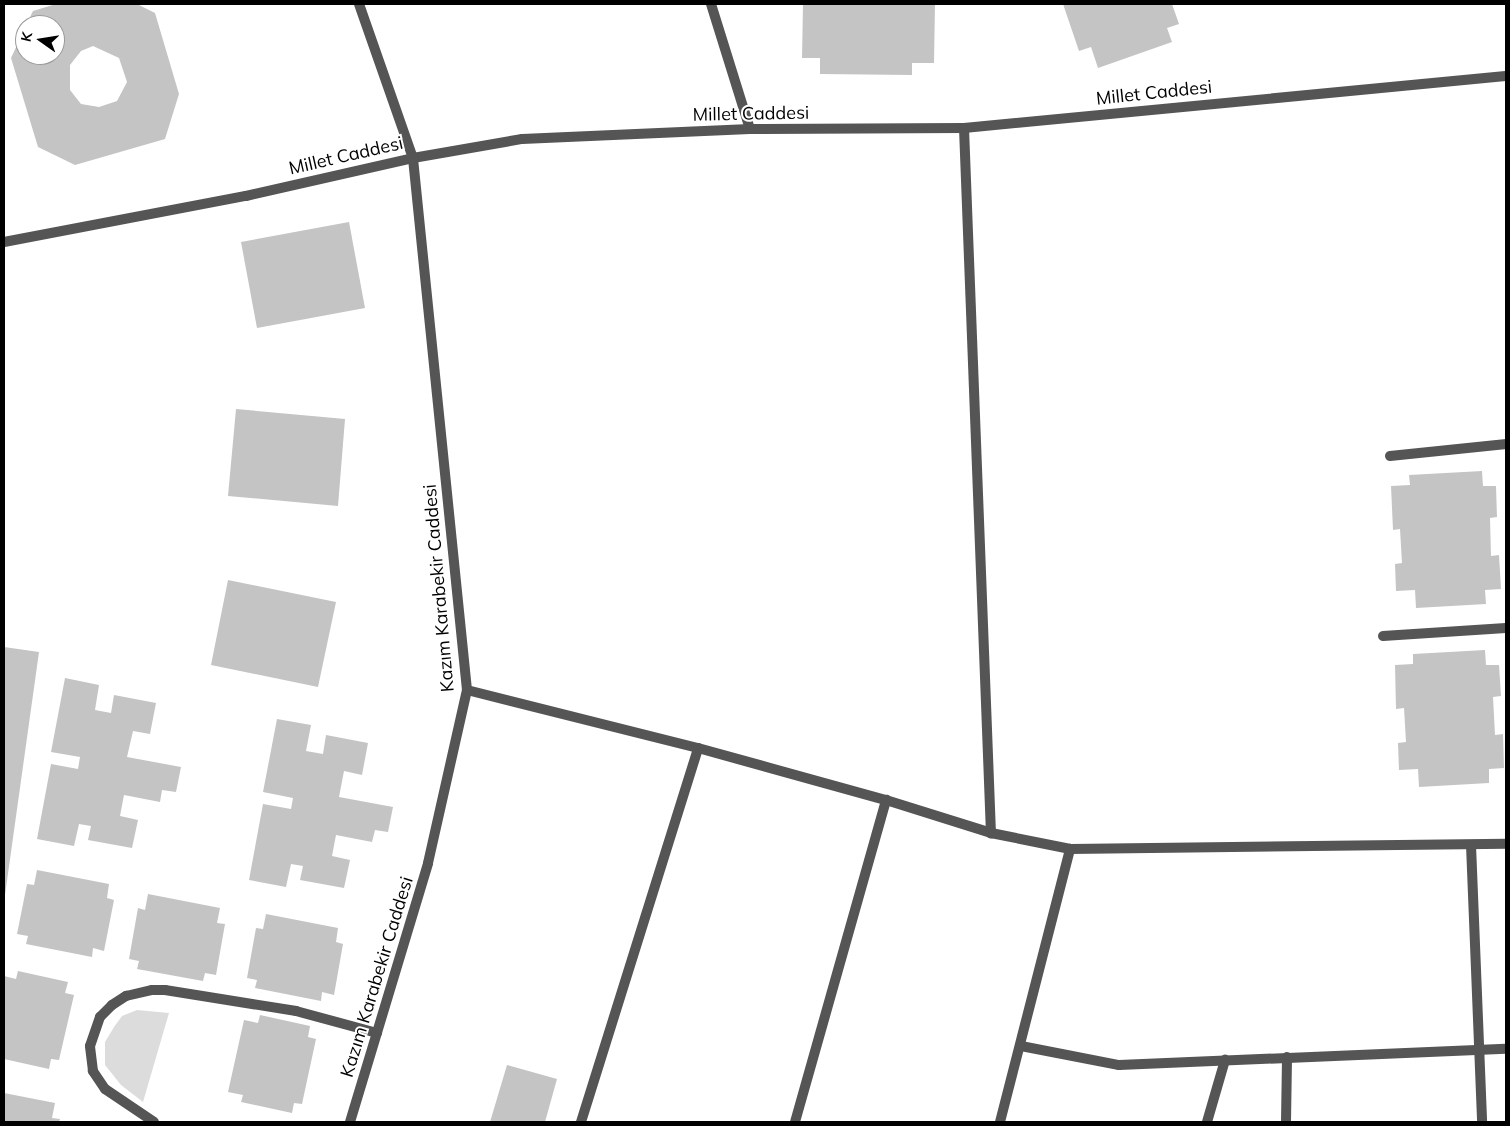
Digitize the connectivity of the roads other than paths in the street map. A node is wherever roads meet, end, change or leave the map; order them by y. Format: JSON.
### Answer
{"nodes":[{"id":1,"x":359,"y":4,"type":"edge"},
{"id":2,"x":711,"y":4,"type":"edge"},
{"id":3,"x":1506,"y":76,"type":"edge"},
{"id":4,"x":964,"y":128,"type":"junction"},
{"id":5,"x":750,"y":129,"type":"junction"},
{"id":6,"x":413,"y":158,"type":"junction"},
{"id":7,"x":4,"y":242,"type":"edge"},
{"id":8,"x":1506,"y":444,"type":"edge"},
{"id":9,"x":1390,"y":456,"type":"dead end"},
{"id":10,"x":1506,"y":628,"type":"edge"},
{"id":11,"x":1383,"y":636,"type":"dead end"},
{"id":12,"x":467,"y":690,"type":"junction"},
{"id":13,"x":698,"y":748,"type":"junction"},
{"id":14,"x":886,"y":800,"type":"junction"},
{"id":15,"x":991,"y":833,"type":"junction"},
{"id":16,"x":1506,"y":844,"type":"edge"},
{"id":17,"x":1471,"y":845,"type":"junction"},
{"id":18,"x":1070,"y":849,"type":"junction"},
{"id":19,"x":376,"y":1033,"type":"junction"},
{"id":20,"x":1021,"y":1046,"type":"junction"},
{"id":21,"x":1506,"y":1049,"type":"edge"},
{"id":22,"x":1479,"y":1050,"type":"junction"},
{"id":23,"x":1287,"y":1056,"type":"junction"},
{"id":24,"x":1225,"y":1060,"type":"junction"},
{"id":25,"x":154,"y":1122,"type":"edge"},
{"id":26,"x":350,"y":1122,"type":"edge"},
{"id":27,"x":581,"y":1122,"type":"edge"},
{"id":28,"x":795,"y":1122,"type":"edge"},
{"id":29,"x":1000,"y":1122,"type":"edge"},
{"id":30,"x":1207,"y":1122,"type":"edge"},
{"id":31,"x":1286,"y":1122,"type":"edge"},
{"id":32,"x":1482,"y":1122,"type":"edge"}],
"edges":[{"from":1,"to":6,"type":"street","name":"Kazım Karabekir Caddesi"},
{"from":2,"to":5,"type":"street"},
{"from":3,"to":4,"type":"street","name":"Millet Caddesi"},
{"from":4,"to":5,"type":"street","name":"Millet Caddesi"},
{"from":4,"to":15,"type":"street"},
{"from":5,"to":6,"type":"street","name":"Millet Caddesi"},
{"from":6,"to":7,"type":"street","name":"Millet Caddesi"},
{"from":6,"to":12,"type":"street","name":"Kazım Karabekir Caddesi"},
{"from":8,"to":9,"type":"street"},
{"from":10,"to":11,"type":"street"},
{"from":12,"to":13,"type":"street"},
{"from":12,"to":19,"type":"street","name":"Kazım Karabekir Caddesi"},
{"from":13,"to":14,"type":"street"},
{"from":13,"to":27,"type":"street"},
{"from":14,"to":15,"type":"street"},
{"from":14,"to":28,"type":"street"},
{"from":15,"to":18,"type":"street"},
{"from":16,"to":17,"type":"street"},
{"from":17,"to":18,"type":"street"},
{"from":17,"to":22,"type":"street"},
{"from":18,"to":20,"type":"street"},
{"from":19,"to":25,"type":"street"},
{"from":19,"to":26,"type":"street","name":"Kazım Karabekir Caddesi"},
{"from":20,"to":24,"type":"street"},
{"from":20,"to":29,"type":"street"},
{"from":21,"to":22,"type":"street"},
{"from":22,"to":23,"type":"street"},
{"from":22,"to":32,"type":"street"},
{"from":23,"to":24,"type":"street"},
{"from":23,"to":31,"type":"street"},
{"from":24,"to":30,"type":"street"}]}
